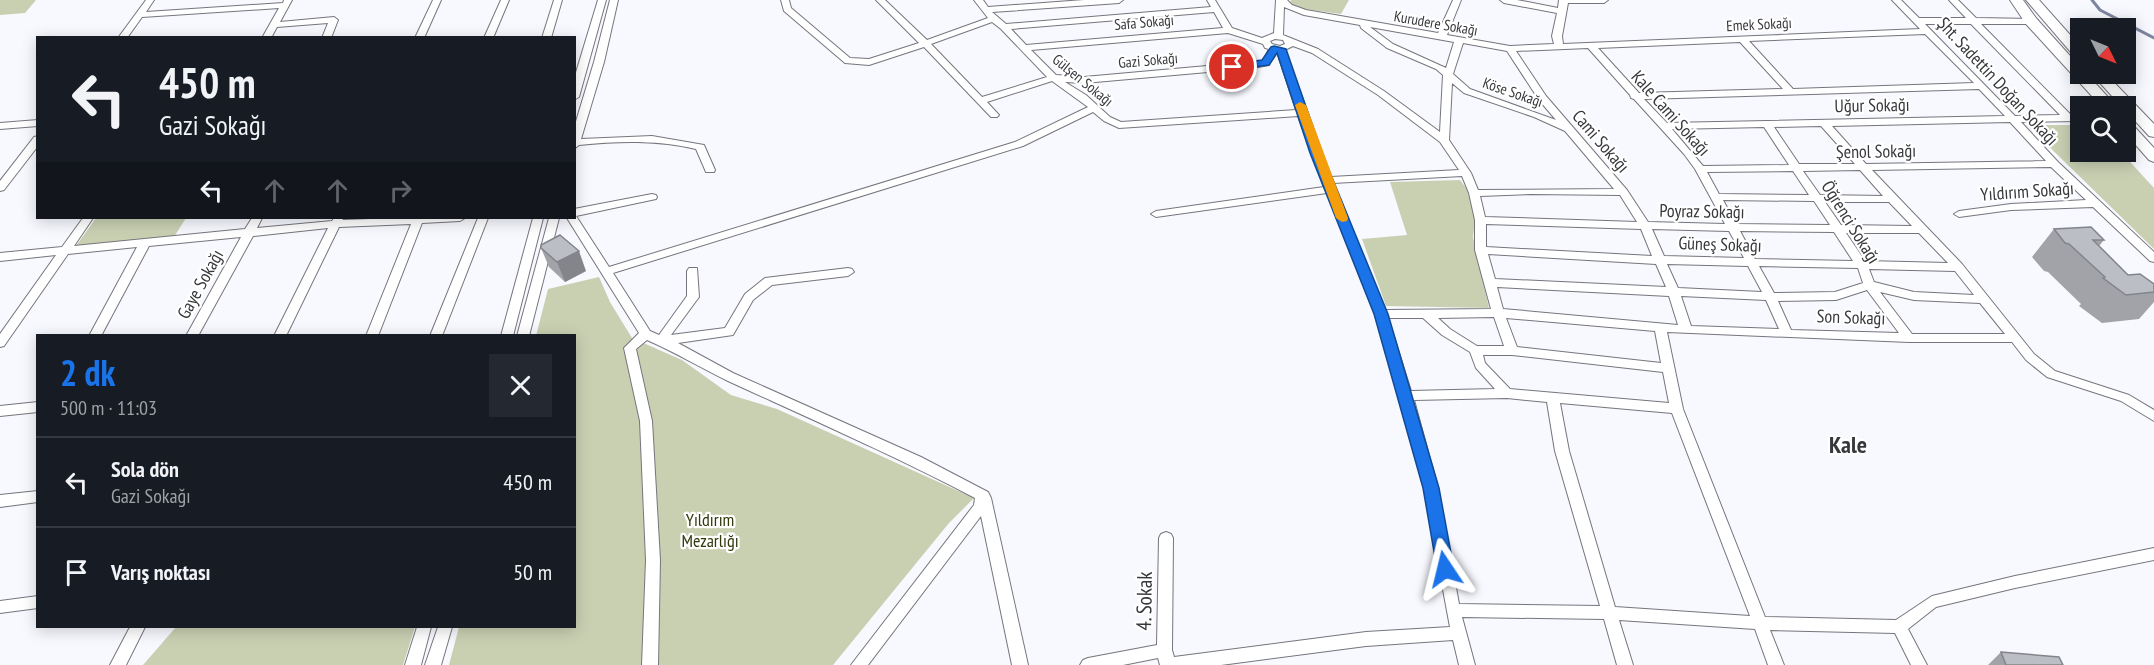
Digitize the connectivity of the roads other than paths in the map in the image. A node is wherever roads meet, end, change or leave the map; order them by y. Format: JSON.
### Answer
{"nodes":[{"id":1,"x":150,"y":0,"type":"edge"},
{"id":2,"x":437,"y":0,"type":"edge"},
{"id":3,"x":505,"y":0,"type":"edge"},
{"id":4,"x":558,"y":0,"type":"edge"},
{"id":5,"x":602,"y":0,"type":"edge"},
{"id":6,"x":614,"y":0,"type":"edge"},
{"id":7,"x":785,"y":0,"type":"edge"},
{"id":8,"x":880,"y":0,"type":"edge"},
{"id":9,"x":978,"y":0,"type":"edge"},
{"id":10,"x":1119,"y":0,"type":"edge"},
{"id":11,"x":1211,"y":0,"type":"edge"},
{"id":12,"x":1281,"y":0,"type":"edge"},
{"id":13,"x":1457,"y":0,"type":"edge"},
{"id":14,"x":1503,"y":0,"type":"edge"},
{"id":15,"x":1563,"y":0,"type":"edge"},
{"id":16,"x":1604,"y":0,"type":"edge"},
{"id":17,"x":1896,"y":0,"type":"edge"},
{"id":18,"x":1953,"y":0,"type":"edge"},
{"id":19,"x":2016,"y":0,"type":"edge"},
{"id":20,"x":2032,"y":0,"type":"edge"},
{"id":21,"x":287,"y":2,"type":"edge"},
{"id":22,"x":1216,"y":9,"type":"junction"},
{"id":23,"x":987,"y":10,"type":"junction"},
{"id":24,"x":1560,"y":11,"type":"junction"},
{"id":25,"x":139,"y":15,"type":"junction"},
{"id":26,"x":993,"y":19,"type":"junction"},
{"id":27,"x":1972,"y":20,"type":"junction"},
{"id":28,"x":1918,"y":21,"type":"junction"},
{"id":29,"x":2031,"y":21,"type":"junction"},
{"id":30,"x":1359,"y":22,"type":"junction"},
{"id":31,"x":273,"y":25,"type":"junction"},
{"id":32,"x":1004,"y":27,"type":"junction"},
{"id":33,"x":1228,"y":30,"type":"junction"},
{"id":34,"x":1929,"y":31,"type":"junction"},
{"id":35,"x":123,"y":36,"type":"edge"},
{"id":36,"x":267,"y":36,"type":"edge"},
{"id":37,"x":328,"y":36,"type":"edge"},
{"id":38,"x":420,"y":36,"type":"edge"},
{"id":39,"x":490,"y":36,"type":"edge"},
{"id":40,"x":547,"y":36,"type":"edge"},
{"id":41,"x":1278,"y":36,"type":"junction"},
{"id":42,"x":1441,"y":38,"type":"junction"},
{"id":43,"x":1743,"y":40,"type":"junction"},
{"id":44,"x":1459,"y":41,"type":"junction"},
{"id":45,"x":925,"y":42,"type":"junction"},
{"id":46,"x":1265,"y":42,"type":"junction"},
{"id":47,"x":2070,"y":43,"type":"edge"},
{"id":48,"x":1591,"y":46,"type":"junction"},
{"id":49,"x":1282,"y":47,"type":"junction"},
{"id":50,"x":1024,"y":48,"type":"junction"},
{"id":51,"x":1559,"y":48,"type":"junction"},
{"id":52,"x":1510,"y":49,"type":"junction"},
{"id":53,"x":1448,"y":75,"type":"junction"},
{"id":54,"x":595,"y":77,"type":"junction"},
{"id":55,"x":577,"y":78,"type":"edge"},
{"id":56,"x":1053,"y":78,"type":"junction"},
{"id":57,"x":2107,"y":84,"type":"edge"},
{"id":58,"x":1982,"y":86,"type":"junction"},
{"id":59,"x":1789,"y":90,"type":"junction"},
{"id":60,"x":1635,"y":96,"type":"junction"},
{"id":61,"x":2100,"y":96,"type":"edge"},
{"id":62,"x":980,"y":100,"type":"junction"},
{"id":63,"x":1093,"y":108,"type":"junction"},
{"id":64,"x":1303,"y":113,"type":"junction"},
{"id":65,"x":994,"y":115,"type":"dead end"},
{"id":66,"x":2068,"y":118,"type":"joint"},
{"id":67,"x":2012,"y":119,"type":"junction"},
{"id":68,"x":36,"y":123,"type":"edge"},
{"id":69,"x":1766,"y":123,"type":"junction"},
{"id":70,"x":1824,"y":123,"type":"junction"},
{"id":71,"x":0,"y":126,"type":"edge"},
{"id":72,"x":1664,"y":126,"type":"junction"},
{"id":73,"x":1569,"y":130,"type":"junction"},
{"id":74,"x":2154,"y":134,"type":"edge"},
{"id":75,"x":2136,"y":137,"type":"edge"},
{"id":76,"x":1444,"y":140,"type":"junction"},
{"id":77,"x":576,"y":141,"type":"edge"},
{"id":78,"x":36,"y":142,"type":"edge"},
{"id":79,"x":576,"y":144,"type":"edge"},
{"id":80,"x":2154,"y":157,"type":"edge"},
{"id":81,"x":2054,"y":164,"type":"junction"},
{"id":82,"x":1864,"y":168,"type":"junction"},
{"id":83,"x":1700,"y":169,"type":"junction"},
{"id":84,"x":1798,"y":169,"type":"junction"},
{"id":85,"x":710,"y":170,"type":"dead end"},
{"id":86,"x":1466,"y":173,"type":"junction"},
{"id":87,"x":1329,"y":185,"type":"junction"},
{"id":88,"x":0,"y":188,"type":"edge"},
{"id":89,"x":1623,"y":192,"type":"junction"},
{"id":90,"x":1474,"y":193,"type":"junction"},
{"id":91,"x":652,"y":197,"type":"dead end"},
{"id":92,"x":1715,"y":197,"type":"junction"},
{"id":93,"x":1818,"y":199,"type":"junction"},
{"id":94,"x":1892,"y":199,"type":"junction"},
{"id":95,"x":2097,"y":203,"type":"junction"},
{"id":96,"x":576,"y":213,"type":"edge"},
{"id":97,"x":1156,"y":214,"type":"dead end"},
{"id":98,"x":1959,"y":214,"type":"dead end"},
{"id":99,"x":87,"y":219,"type":"edge"},
{"id":100,"x":256,"y":219,"type":"edge"},
{"id":101,"x":392,"y":219,"type":"edge"},
{"id":102,"x":419,"y":219,"type":"edge"},
{"id":103,"x":483,"y":219,"type":"edge"},
{"id":104,"x":538,"y":219,"type":"edge"},
{"id":105,"x":554,"y":219,"type":"edge"},
{"id":106,"x":574,"y":219,"type":"edge"},
{"id":107,"x":1480,"y":220,"type":"junction"},
{"id":108,"x":337,"y":221,"type":"edge"},
{"id":109,"x":1645,"y":226,"type":"junction"},
{"id":110,"x":1733,"y":228,"type":"junction"},
{"id":111,"x":1839,"y":229,"type":"junction"},
{"id":112,"x":1923,"y":230,"type":"junction"},
{"id":113,"x":249,"y":232,"type":"junction"},
{"id":114,"x":146,"y":243,"type":"junction"},
{"id":115,"x":65,"y":250,"type":"junction"},
{"id":116,"x":1481,"y":250,"type":"junction"},
{"id":117,"x":0,"y":257,"type":"edge"},
{"id":118,"x":2154,"y":258,"type":"edge"},
{"id":119,"x":1658,"y":260,"type":"junction"},
{"id":120,"x":1752,"y":263,"type":"junction"},
{"id":121,"x":1862,"y":265,"type":"junction"},
{"id":122,"x":1958,"y":267,"type":"junction"},
{"id":123,"x":693,"y":271,"type":"dead end"},
{"id":124,"x":605,"y":272,"type":"junction"},
{"id":125,"x":848,"y":272,"type":"dead end"},
{"id":126,"x":1490,"y":283,"type":"junction"},
{"id":127,"x":1869,"y":285,"type":"junction"},
{"id":128,"x":1673,"y":290,"type":"junction"},
{"id":129,"x":1770,"y":296,"type":"junction"},
{"id":130,"x":1983,"y":299,"type":"junction"},
{"id":131,"x":1425,"y":313,"type":"junction"},
{"id":132,"x":1498,"y":313,"type":"junction"},
{"id":133,"x":1381,"y":314,"type":"junction"},
{"id":134,"x":1660,"y":328,"type":"junction"},
{"id":135,"x":1686,"y":330,"type":"junction"},
{"id":136,"x":1787,"y":333,"type":"junction"},
{"id":137,"x":96,"y":334,"type":"edge"},
{"id":138,"x":193,"y":334,"type":"edge"},
{"id":139,"x":281,"y":334,"type":"edge"},
{"id":140,"x":373,"y":334,"type":"edge"},
{"id":141,"x":437,"y":334,"type":"edge"},
{"id":142,"x":508,"y":334,"type":"edge"},
{"id":143,"x":524,"y":334,"type":"edge"},
{"id":144,"x":646,"y":334,"type":"junction"},
{"id":145,"x":1909,"y":338,"type":"junction"},
{"id":146,"x":2015,"y":338,"type":"junction"},
{"id":147,"x":661,"y":341,"type":"junction"},
{"id":148,"x":0,"y":343,"type":"edge"},
{"id":149,"x":1475,"y":350,"type":"junction"},
{"id":150,"x":1512,"y":351,"type":"junction"},
{"id":151,"x":1668,"y":368,"type":"junction"},
{"id":152,"x":1507,"y":393,"type":"junction"},
{"id":153,"x":1406,"y":396,"type":"junction"},
{"id":154,"x":1553,"y":398,"type":"junction"},
{"id":155,"x":36,"y":407,"type":"edge"},
{"id":156,"x":1677,"y":409,"type":"junction"},
{"id":157,"x":0,"y":411,"type":"edge"},
{"id":158,"x":2154,"y":416,"type":"edge"},
{"id":159,"x":36,"y":496,"type":"edge"},
{"id":160,"x":983,"y":496,"type":"junction"},
{"id":161,"x":0,"y":501,"type":"edge"},
{"id":162,"x":1166,"y":538,"type":"dead end"},
{"id":163,"x":2154,"y":554,"type":"edge"},
{"id":164,"x":36,"y":602,"type":"edge"},
{"id":165,"x":0,"y":607,"type":"edge"},
{"id":166,"x":1453,"y":610,"type":"junction"},
{"id":167,"x":1611,"y":613,"type":"junction"},
{"id":168,"x":1760,"y":623,"type":"junction"},
{"id":169,"x":1899,"y":627,"type":"junction"},
{"id":170,"x":137,"y":628,"type":"edge"},
{"id":171,"x":424,"y":628,"type":"edge"},
{"id":172,"x":445,"y":628,"type":"edge"},
{"id":173,"x":1459,"y":633,"type":"junction"},
{"id":174,"x":1167,"y":660,"type":"edge"},
{"id":175,"x":118,"y":665,"type":"edge"},
{"id":176,"x":413,"y":665,"type":"edge"},
{"id":177,"x":433,"y":665,"type":"edge"},
{"id":178,"x":650,"y":665,"type":"edge"},
{"id":179,"x":859,"y":665,"type":"edge"},
{"id":180,"x":1020,"y":665,"type":"edge"},
{"id":181,"x":1088,"y":665,"type":"edge"},
{"id":182,"x":1467,"y":665,"type":"edge"},
{"id":183,"x":1625,"y":665,"type":"edge"},
{"id":184,"x":1776,"y":665,"type":"edge"},
{"id":185,"x":1919,"y":665,"type":"edge"}],
"edges":[{"from":1,"to":25,"type":"street"},
{"from":2,"to":38,"type":"street"},
{"from":3,"to":39,"type":"street"},
{"from":4,"to":40,"type":"street"},
{"from":5,"to":55,"type":"street"},
{"from":6,"to":54,"type":"street"},
{"from":7,"to":45,"type":"street"},
{"from":8,"to":45,"type":"street"},
{"from":9,"to":23,"type":"street","name":"Gülşen Sokağı"},
{"from":10,"to":23,"type":"street"},
{"from":11,"to":22,"type":"street"},
{"from":12,"to":30,"type":"street","name":"Kurudere Sokağı"},
{"from":12,"to":41,"type":"street"},
{"from":13,"to":42,"type":"street"},
{"from":14,"to":24,"type":"street"},
{"from":15,"to":16,"type":"street"},
{"from":15,"to":24,"type":"street"},
{"from":17,"to":28,"type":"street","name":"Şht. Sadettin Doğan Sokağı"},
{"from":18,"to":27,"type":"street"},
{"from":19,"to":29,"type":"highway"},
{"from":20,"to":47,"type":"highway"},
{"from":21,"to":25,"type":"street"},
{"from":21,"to":31,"type":"street"},
{"from":22,"to":32,"type":"street"},
{"from":22,"to":33,"type":"street"},
{"from":23,"to":26,"type":"street","name":"Gülşen Sokağı"},
{"from":24,"to":51,"type":"street"},
{"from":25,"to":35,"type":"street"},
{"from":26,"to":32,"type":"street","name":"Gülşen Sokağı"},
{"from":26,"to":45,"type":"street"},
{"from":27,"to":28,"type":"street"},
{"from":27,"to":29,"type":"street"},
{"from":27,"to":66,"type":"street"},
{"from":28,"to":34,"type":"street","name":"Şht. Sadettin Doğan Sokağı"},
{"from":29,"to":61,"type":"highway"},
{"from":30,"to":42,"type":"street","name":"Kurudere Sokağı"},
{"from":30,"to":53,"type":"street","name":"Köse Sokağı"},
{"from":31,"to":36,"type":"street"},
{"from":31,"to":37,"type":"street"},
{"from":32,"to":50,"type":"street","name":"Gülşen Sokağı"},
{"from":33,"to":46,"type":"street","name":"Safa Sokağı"},
{"from":33,"to":50,"type":"street","name":"Safa Sokağı"},
{"from":34,"to":43,"type":"street","name":"Emek Sokağı"},
{"from":34,"to":58,"type":"street","name":"Şht. Sadettin Doğan Sokağı"},
{"from":41,"to":46,"type":"street"},
{"from":41,"to":49,"type":"street"},
{"from":42,"to":44,"type":"street","name":"Kurudere Sokağı"},
{"from":43,"to":48,"type":"street","name":"Emek Sokağı"},
{"from":43,"to":59,"type":"street"},
{"from":44,"to":52,"type":"street","name":"Kurudere Sokağı"},
{"from":44,"to":53,"type":"street"},
{"from":45,"to":62,"type":"street"},
{"from":46,"to":49,"type":"street","name":"Safa Sokağı"},
{"from":48,"to":51,"type":"street","name":"Kurudere Sokağı"},
{"from":48,"to":60,"type":"street","name":"Kale Cami Sokağı"},
{"from":49,"to":56,"type":"street","name":"Gazi Sokağı"},
{"from":49,"to":64,"type":"street"},
{"from":49,"to":76,"type":"street"},
{"from":50,"to":56,"type":"street","name":"Gülşen Sokağı"},
{"from":51,"to":52,"type":"street","name":"Kurudere Sokağı"},
{"from":52,"to":73,"type":"street","name":"Cami Sokağı"},
{"from":53,"to":73,"type":"street","name":"Köse Sokağı"},
{"from":53,"to":76,"type":"street"},
{"from":54,"to":55,"type":"street"},
{"from":54,"to":77,"type":"street"},
{"from":56,"to":62,"type":"street"},
{"from":56,"to":63,"type":"street","name":"Gülşen Sokağı"},
{"from":57,"to":74,"type":"highway"},
{"from":58,"to":59,"type":"street"},
{"from":58,"to":67,"type":"street","name":"Şht. Sadettin Doğan Sokağı"},
{"from":59,"to":60,"type":"street"},
{"from":60,"to":72,"type":"street","name":"Kale Cami Sokağı"},
{"from":62,"to":65,"type":"street"},
{"from":63,"to":64,"type":"street","name":"Gülşen Sokağı"},
{"from":63,"to":124,"type":"street"},
{"from":64,"to":87,"type":"street"},
{"from":66,"to":67,"type":"street","name":"Uğur Sokağı"},
{"from":67,"to":70,"type":"street","name":"Uğur Sokağı"},
{"from":67,"to":81,"type":"street","name":"Şht. Sadettin Doğan Sokağı"},
{"from":68,"to":71,"type":"street"},
{"from":69,"to":70,"type":"street","name":"Uğur Sokağı"},
{"from":69,"to":72,"type":"street","name":"Uğur Sokağı"},
{"from":69,"to":84,"type":"street","name":"Öğrenci Sokağı"},
{"from":70,"to":82,"type":"street"},
{"from":72,"to":83,"type":"street","name":"Kale Cami Sokağı"},
{"from":73,"to":89,"type":"street","name":"Cami Sokağı"},
{"from":75,"to":80,"type":"highway"},
{"from":76,"to":86,"type":"street"},
{"from":78,"to":88,"type":"street"},
{"from":79,"to":85,"type":"street"},
{"from":81,"to":82,"type":"street","name":"Şenol Sokağı"},
{"from":81,"to":95,"type":"street","name":"Şht. Sadettin Doğan Sokağı"},
{"from":82,"to":84,"type":"street","name":"Şenol Sokağı"},
{"from":82,"to":94,"type":"street"},
{"from":83,"to":84,"type":"street","name":"Şenol Sokağı"},
{"from":83,"to":92,"type":"street","name":"Kale Cami Sokağı"},
{"from":84,"to":93,"type":"street","name":"Öğrenci Sokağı"},
{"from":86,"to":87,"type":"street"},
{"from":86,"to":90,"type":"street"},
{"from":87,"to":97,"type":"street"},
{"from":87,"to":133,"type":"street"},
{"from":89,"to":90,"type":"street"},
{"from":89,"to":109,"type":"street","name":"Cami Sokağı"},
{"from":90,"to":107,"type":"street"},
{"from":91,"to":96,"type":"street"},
{"from":92,"to":93,"type":"street"},
{"from":92,"to":110,"type":"street","name":"Kale Cami Sokağı"},
{"from":93,"to":94,"type":"street"},
{"from":93,"to":111,"type":"street","name":"Öğrenci Sokağı"},
{"from":94,"to":112,"type":"street"},
{"from":95,"to":98,"type":"street","name":"Yıldırım Sokağı"},
{"from":95,"to":118,"type":"street","name":"Şht. Sadettin Doğan Sokağı"},
{"from":99,"to":115,"type":"street"},
{"from":100,"to":113,"type":"street","name":"Gaye Sokağı"},
{"from":101,"to":108,"type":"street"},
{"from":102,"to":140,"type":"street"},
{"from":103,"to":141,"type":"street"},
{"from":104,"to":142,"type":"street"},
{"from":105,"to":143,"type":"street"},
{"from":106,"to":124,"type":"street"},
{"from":107,"to":109,"type":"street","name":"Poyraz Sokağı"},
{"from":107,"to":116,"type":"street"},
{"from":108,"to":113,"type":"street"},
{"from":108,"to":139,"type":"street"},
{"from":109,"to":110,"type":"street","name":"Poyraz Sokağı"},
{"from":109,"to":119,"type":"street","name":"Cami Sokağı"},
{"from":110,"to":111,"type":"street","name":"Poyraz Sokağı"},
{"from":110,"to":120,"type":"street","name":"Kale Cami Sokağı"},
{"from":111,"to":112,"type":"street","name":"Poyraz Sokağı"},
{"from":111,"to":121,"type":"street","name":"Öğrenci Sokağı"},
{"from":112,"to":122,"type":"street"},
{"from":113,"to":114,"type":"street"},
{"from":113,"to":138,"type":"street","name":"Gaye Sokağı"},
{"from":114,"to":115,"type":"street"},
{"from":114,"to":137,"type":"street"},
{"from":115,"to":117,"type":"street"},
{"from":115,"to":148,"type":"street"},
{"from":116,"to":119,"type":"street","name":"Güneş Sokağı"},
{"from":116,"to":126,"type":"street"},
{"from":119,"to":120,"type":"street","name":"Güneş Sokağı"},
{"from":119,"to":128,"type":"street","name":"Cami Sokağı"},
{"from":120,"to":121,"type":"street","name":"Güneş Sokağı"},
{"from":120,"to":129,"type":"street","name":"Kale Cami Sokağı"},
{"from":121,"to":122,"type":"street","name":"Güneş Sokağı"},
{"from":121,"to":127,"type":"street","name":"Öğrenci Sokağı"},
{"from":122,"to":130,"type":"street"},
{"from":123,"to":147,"type":"street"},
{"from":124,"to":144,"type":"street"},
{"from":125,"to":147,"type":"street"},
{"from":126,"to":128,"type":"street"},
{"from":126,"to":132,"type":"street"},
{"from":127,"to":129,"type":"street"},
{"from":127,"to":130,"type":"street"},
{"from":127,"to":145,"type":"street","name":"Öğrenci Sokağı"},
{"from":128,"to":129,"type":"street"},
{"from":128,"to":135,"type":"street","name":"Cami Sokağı"},
{"from":129,"to":136,"type":"street","name":"Kale Cami Sokağı"},
{"from":130,"to":146,"type":"street"},
{"from":131,"to":132,"type":"street","name":"Son Sokağı"},
{"from":131,"to":133,"type":"street","name":"Son Sokağı"},
{"from":131,"to":149,"type":"street"},
{"from":132,"to":134,"type":"street","name":"Son Sokağı"},
{"from":132,"to":150,"type":"street"},
{"from":133,"to":153,"type":"street"},
{"from":134,"to":135,"type":"street","name":"Son Sokağı"},
{"from":134,"to":151,"type":"street"},
{"from":135,"to":136,"type":"street","name":"Son Sokağı"},
{"from":136,"to":145,"type":"street","name":"Son Sokağı"},
{"from":144,"to":147,"type":"street"},
{"from":144,"to":178,"type":"street"},
{"from":145,"to":146,"type":"street","name":"Son Sokağı"},
{"from":146,"to":158,"type":"street"},
{"from":147,"to":160,"type":"street"},
{"from":149,"to":150,"type":"street"},
{"from":149,"to":152,"type":"street"},
{"from":150,"to":151,"type":"street"},
{"from":151,"to":156,"type":"street"},
{"from":152,"to":153,"type":"street"},
{"from":152,"to":154,"type":"street"},
{"from":153,"to":166,"type":"street"},
{"from":154,"to":156,"type":"street"},
{"from":154,"to":167,"type":"street"},
{"from":155,"to":157,"type":"street"},
{"from":156,"to":168,"type":"street"},
{"from":159,"to":161,"type":"street"},
{"from":160,"to":179,"type":"street"},
{"from":160,"to":180,"type":"street"},
{"from":162,"to":174,"type":"street","name":"4. Sokak"},
{"from":163,"to":169,"type":"street"},
{"from":164,"to":165,"type":"street"},
{"from":166,"to":167,"type":"street"},
{"from":166,"to":173,"type":"street"},
{"from":167,"to":168,"type":"street"},
{"from":167,"to":183,"type":"street"},
{"from":168,"to":169,"type":"street"},
{"from":168,"to":184,"type":"street"},
{"from":169,"to":185,"type":"street"},
{"from":170,"to":175,"type":"street"},
{"from":171,"to":176,"type":"street"},
{"from":172,"to":177,"type":"street"},
{"from":173,"to":174,"type":"street"},
{"from":173,"to":182,"type":"street"},
{"from":174,"to":181,"type":"street"}]}
